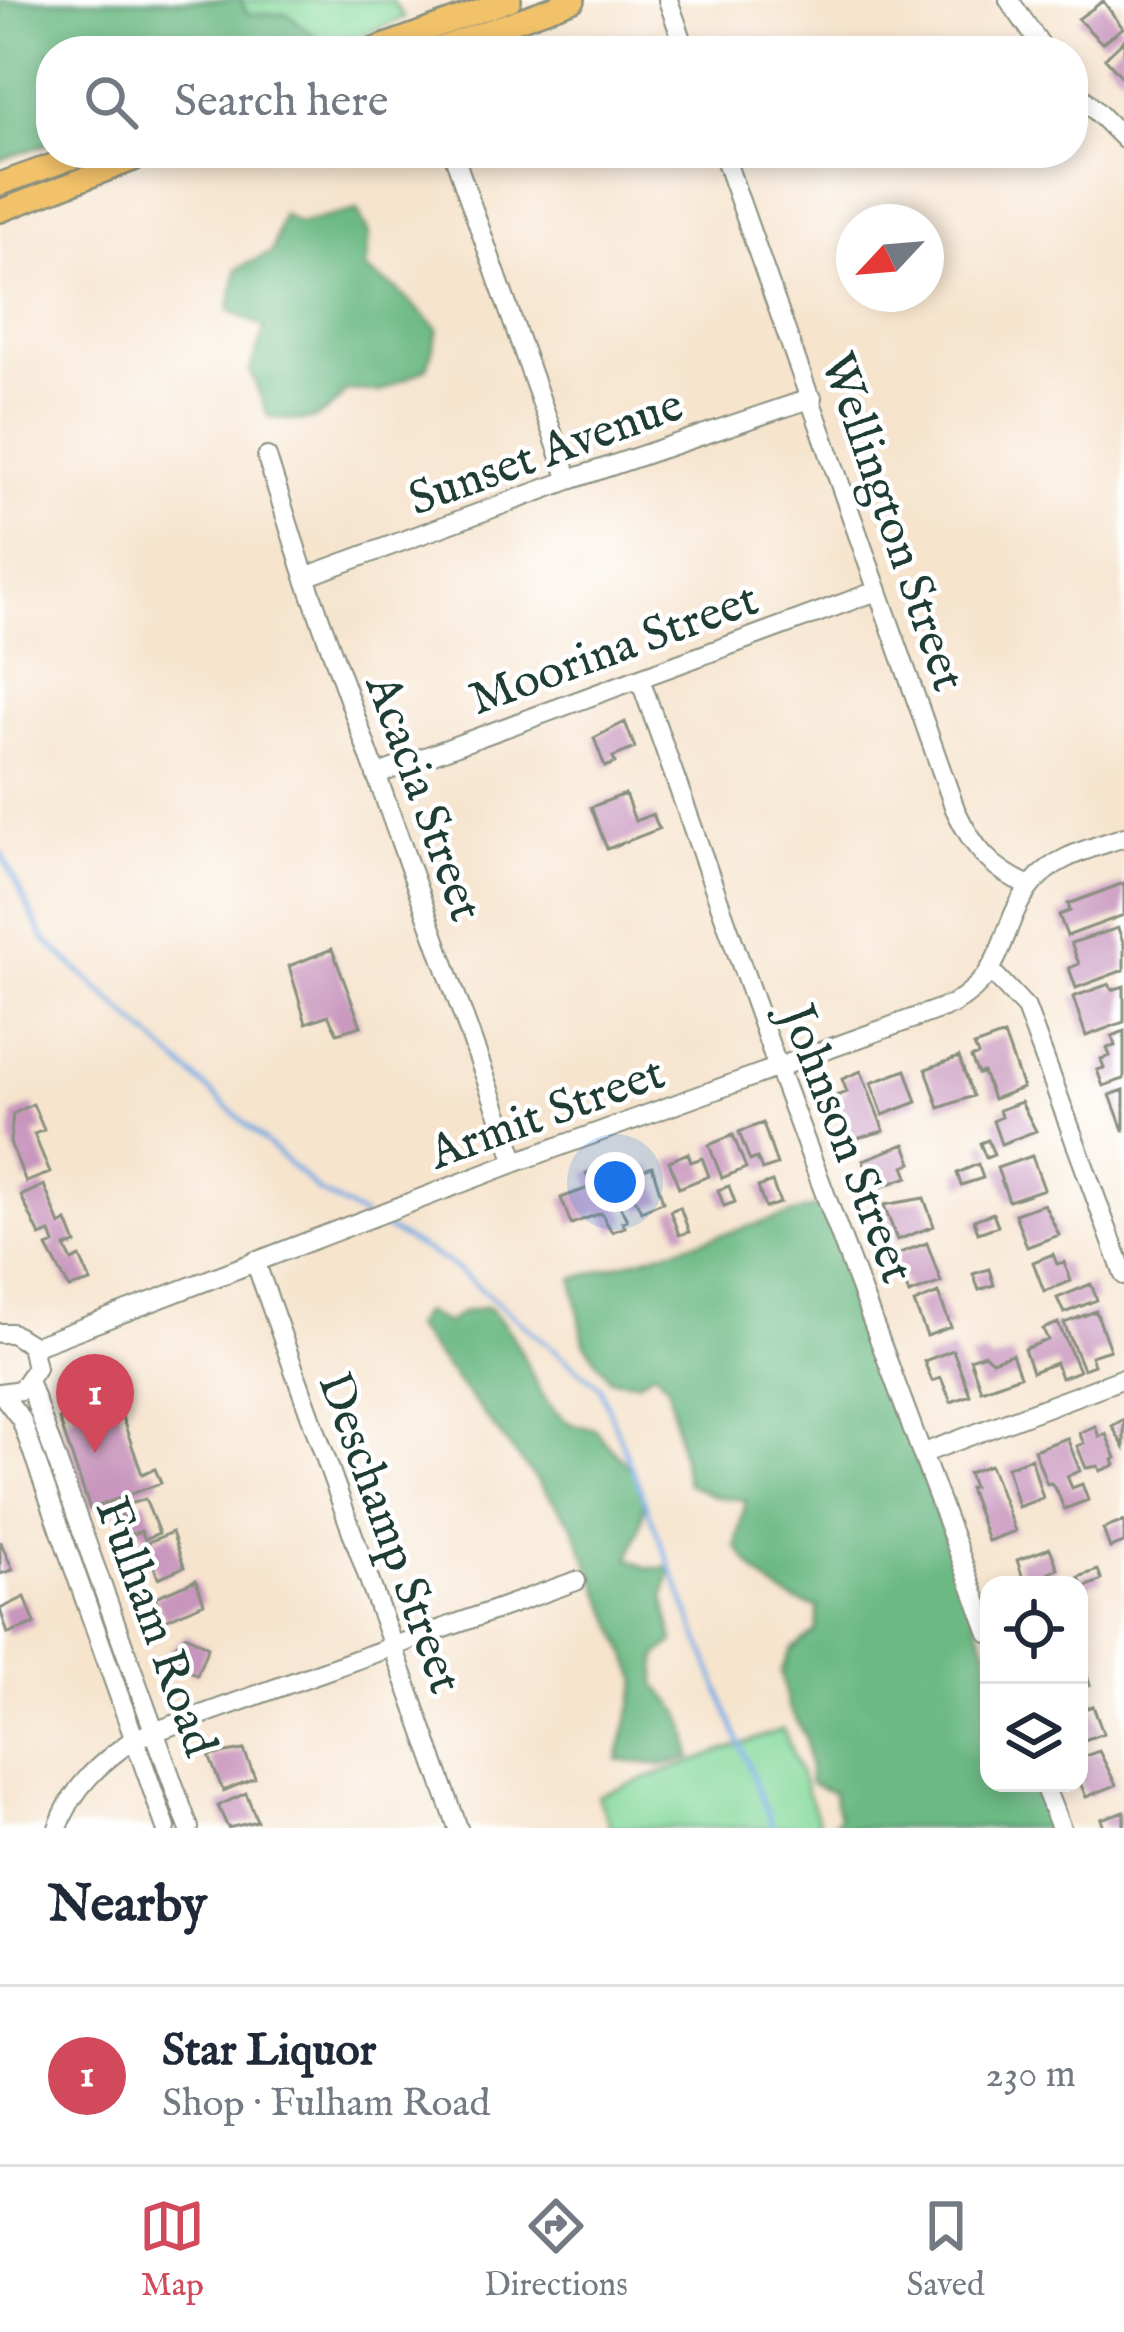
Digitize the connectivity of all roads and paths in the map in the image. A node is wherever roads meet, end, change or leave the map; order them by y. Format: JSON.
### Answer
{"nodes":[{"id":1,"x":510,"y":0,"type":"edge"},
{"id":2,"x":574,"y":0,"type":"edge"},
{"id":3,"x":668,"y":0,"type":"edge"},
{"id":4,"x":1010,"y":0,"type":"edge"},
{"id":5,"x":410,"y":36,"type":"edge"},
{"id":6,"x":474,"y":36,"type":"edge"},
{"id":7,"x":681,"y":36,"type":"edge"},
{"id":8,"x":1035,"y":36,"type":"edge"},
{"id":9,"x":1088,"y":103,"type":"edge"},
{"id":10,"x":1124,"y":139,"type":"edge"},
{"id":11,"x":44,"y":168,"type":"edge"},
{"id":12,"x":112,"y":168,"type":"edge"},
{"id":13,"x":458,"y":168,"type":"edge"},
{"id":14,"x":728,"y":168,"type":"edge"},
{"id":15,"x":0,"y":184,"type":"edge"},
{"id":16,"x":0,"y":211,"type":"edge"},
{"id":17,"x":812,"y":398,"type":"junction"},
{"id":18,"x":267,"y":457,"type":"dead end"},
{"id":19,"x":569,"y":481,"type":"junction"},
{"id":20,"x":305,"y":577,"type":"junction"},
{"id":21,"x":877,"y":591,"type":"junction"},
{"id":22,"x":640,"y":679,"type":"junction"},
{"id":23,"x":376,"y":775,"type":"junction"},
{"id":24,"x":1124,"y":836,"type":"edge"},
{"id":25,"x":1030,"y":886,"type":"junction"},
{"id":26,"x":992,"y":971,"type":"junction"},
{"id":27,"x":778,"y":1068,"type":"junction"},
{"id":28,"x":516,"y":1162,"type":"junction"},
{"id":29,"x":255,"y":1261,"type":"junction"},
{"id":30,"x":1124,"y":1275,"type":"edge"},
{"id":31,"x":0,"y":1310,"type":"edge"},
{"id":32,"x":6,"y":1333,"type":"edge"},
{"id":33,"x":33,"y":1347,"type":"junction"},
{"id":34,"x":1124,"y":1378,"type":"edge"},
{"id":35,"x":29,"y":1383,"type":"junction"},
{"id":36,"x":1,"y":1393,"type":"edge"},
{"id":37,"x":924,"y":1453,"type":"junction"},
{"id":38,"x":576,"y":1581,"type":"dead end"},
{"id":39,"x":980,"y":1608,"type":"edge"},
{"id":40,"x":391,"y":1646,"type":"junction"},
{"id":41,"x":154,"y":1732,"type":"junction"},
{"id":42,"x":134,"y":1739,"type":"junction"},
{"id":43,"x":1046,"y":1792,"type":"edge"},
{"id":44,"x":58,"y":1828,"type":"edge"},
{"id":45,"x":166,"y":1828,"type":"edge"},
{"id":46,"x":189,"y":1828,"type":"edge"},
{"id":47,"x":458,"y":1828,"type":"edge"},
{"id":48,"x":1060,"y":1828,"type":"edge"}],
"edges":[{"from":1,"to":5,"type":"main road"},
{"from":2,"to":6,"type":"main road"},
{"from":3,"to":7,"type":"street"},
{"from":4,"to":8,"type":"street"},
{"from":9,"to":10,"type":"street"},
{"from":11,"to":15,"type":"main road"},
{"from":12,"to":16,"type":"main road"},
{"from":13,"to":19,"type":"street"},
{"from":14,"to":17,"type":"street","name":"Wellington Street"},
{"from":17,"to":19,"type":"street","name":"Sunset Avenue"},
{"from":17,"to":21,"type":"street","name":"Wellington Street"},
{"from":18,"to":20,"type":"street","name":"Acacia Street"},
{"from":19,"to":20,"type":"street","name":"Sunset Avenue"},
{"from":20,"to":23,"type":"street","name":"Acacia Street"},
{"from":21,"to":22,"type":"street","name":"Moorina Street"},
{"from":21,"to":25,"type":"street","name":"Wellington Street"},
{"from":22,"to":23,"type":"street","name":"Moorina Street"},
{"from":22,"to":27,"type":"street","name":"Johnson Street"},
{"from":23,"to":28,"type":"street","name":"Acacia Street"},
{"from":24,"to":25,"type":"street"},
{"from":25,"to":26,"type":"street","name":"Armit Street"},
{"from":26,"to":27,"type":"street","name":"Armit Street"},
{"from":26,"to":30,"type":"street"},
{"from":27,"to":28,"type":"street","name":"Armit Street"},
{"from":27,"to":37,"type":"street","name":"Johnson Street"},
{"from":28,"to":29,"type":"street","name":"Armit Street"},
{"from":29,"to":33,"type":"street","name":"Armit Street"},
{"from":29,"to":40,"type":"street","name":"Deschamp Street"},
{"from":31,"to":32,"type":"street"},
{"from":32,"to":33,"type":"street"},
{"from":33,"to":35,"type":"street"},
{"from":34,"to":37,"type":"street"},
{"from":35,"to":36,"type":"street"},
{"from":35,"to":41,"type":"street","name":"Fulham Road"},
{"from":36,"to":42,"type":"street","name":"Fulham Road"},
{"from":37,"to":39,"type":"street","name":"Johnson Street"},
{"from":38,"to":40,"type":"street"},
{"from":40,"to":41,"type":"street"},
{"from":40,"to":47,"type":"street","name":"Deschamp Street"},
{"from":41,"to":42,"type":"street"},
{"from":41,"to":46,"type":"street","name":"Fulham Road"},
{"from":42,"to":44,"type":"street"},
{"from":42,"to":45,"type":"street","name":"Fulham Road"},
{"from":43,"to":48,"type":"street"}]}
